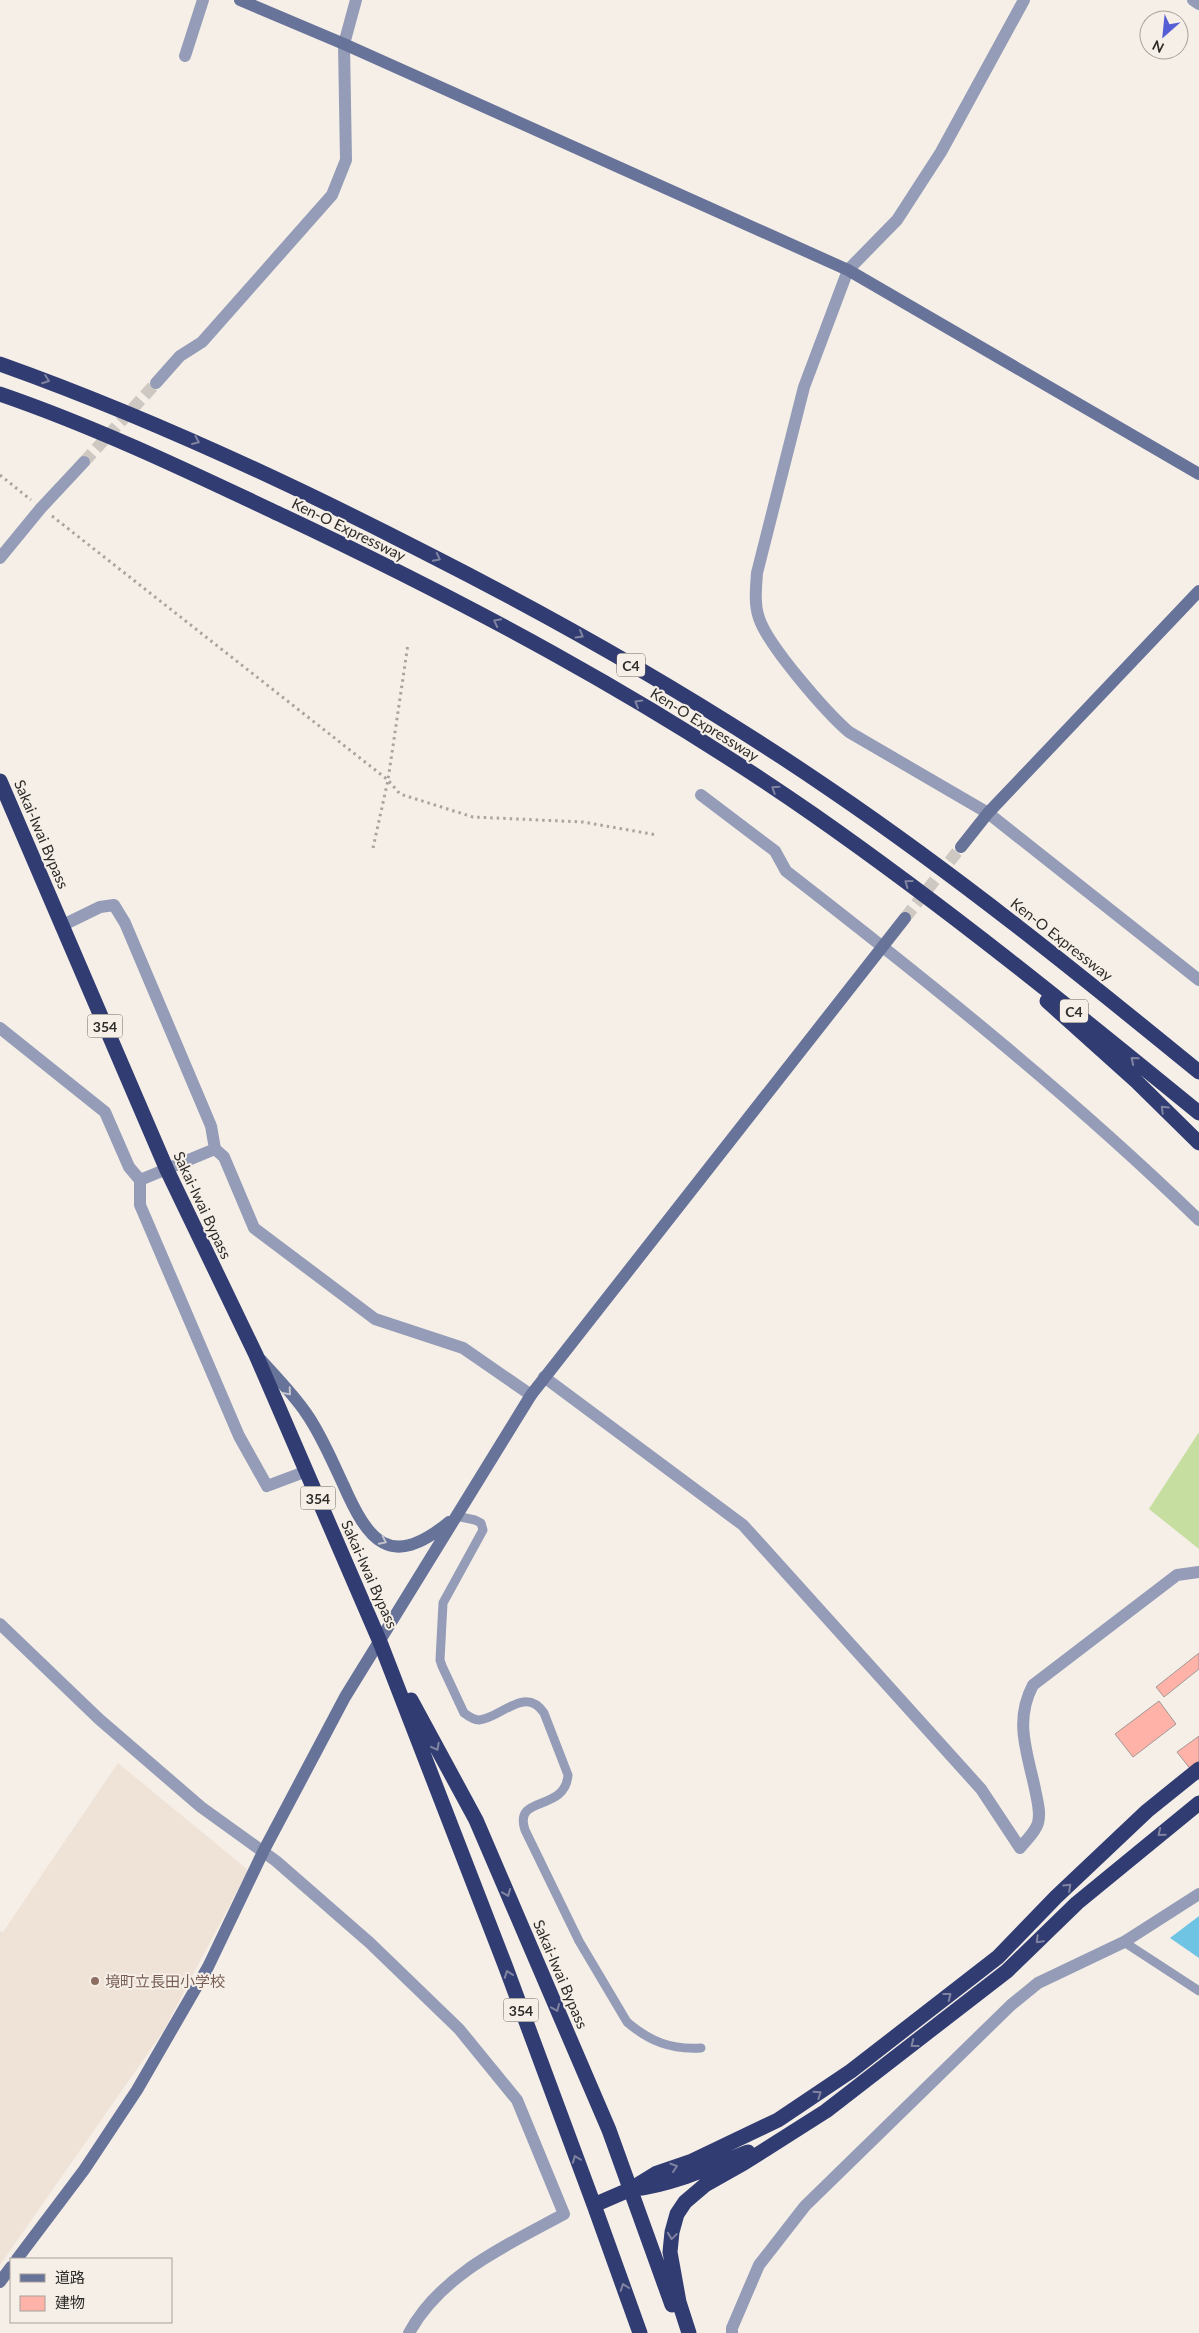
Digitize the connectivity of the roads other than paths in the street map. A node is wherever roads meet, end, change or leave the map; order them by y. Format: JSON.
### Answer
{"nodes":[{"id":1,"x":203,"y":0,"type":"edge"},
{"id":2,"x":240,"y":0,"type":"edge"},
{"id":3,"x":356,"y":0,"type":"edge"},
{"id":4,"x":1024,"y":0,"type":"edge"},
{"id":5,"x":1193,"y":0,"type":"edge"},
{"id":6,"x":1199,"y":4,"type":"edge"},
{"id":7,"x":344,"y":44,"type":"junction"},
{"id":8,"x":185,"y":56,"type":"dead end"},
{"id":9,"x":848,"y":270,"type":"junction"},
{"id":10,"x":0,"y":364,"type":"edge"},
{"id":11,"x":156,"y":382,"type":"tunnel mouth"},
{"id":12,"x":0,"y":394,"type":"edge"},
{"id":13,"x":84,"y":462,"type":"tunnel mouth"},
{"id":14,"x":1199,"y":474,"type":"edge"},
{"id":15,"x":0,"y":558,"type":"edge"},
{"id":16,"x":1199,"y":591,"type":"edge"},
{"id":17,"x":0,"y":780,"type":"edge"},
{"id":18,"x":701,"y":795,"type":"dead end"},
{"id":19,"x":988,"y":813,"type":"junction"},
{"id":20,"x":962,"y":847,"type":"tunnel mouth"},
{"id":21,"x":948,"y":911,"type":"junction"},
{"id":22,"x":905,"y":918,"type":"tunnel mouth"},
{"id":23,"x":62,"y":926,"type":"junction"},
{"id":24,"x":883,"y":946,"type":"junction"},
{"id":25,"x":1199,"y":980,"type":"edge"},
{"id":26,"x":0,"y":1028,"type":"edge"},
{"id":27,"x":1199,"y":1072,"type":"edge"},
{"id":28,"x":1199,"y":1113,"type":"edge"},
{"id":29,"x":1199,"y":1143,"type":"edge"},
{"id":30,"x":215,"y":1149,"type":"junction"},
{"id":31,"x":167,"y":1170,"type":"junction"},
{"id":32,"x":140,"y":1180,"type":"junction"},
{"id":33,"x":1199,"y":1220,"type":"edge"},
{"id":34,"x":256,"y":1355,"type":"junction"},
{"id":35,"x":544,"y":1377,"type":"junction"},
{"id":36,"x":531,"y":1395,"type":"junction"},
{"id":37,"x":307,"y":1471,"type":"junction"},
{"id":38,"x":456,"y":1516,"type":"junction"},
{"id":39,"x":1199,"y":1572,"type":"edge"},
{"id":40,"x":0,"y":1624,"type":"edge"},
{"id":41,"x":380,"y":1642,"type":"junction"},
{"id":42,"x":1199,"y":1770,"type":"edge"},
{"id":43,"x":1199,"y":1802,"type":"edge"},
{"id":44,"x":264,"y":1850,"type":"junction"},
{"id":45,"x":1199,"y":1894,"type":"edge"},
{"id":46,"x":1124,"y":1942,"type":"junction"},
{"id":47,"x":1199,"y":1990,"type":"edge"},
{"id":48,"x":701,"y":2048,"type":"dead end"},
{"id":49,"x":782,"y":2138,"type":"junction"},
{"id":50,"x":631,"y":2189,"type":"junction"},
{"id":51,"x":594,"y":2205,"type":"junction"},
{"id":52,"x":18,"y":2258,"type":"edge"},
{"id":53,"x":10,"y":2268,"type":"edge"},
{"id":54,"x":0,"y":2282,"type":"edge"},
{"id":55,"x":409,"y":2333,"type":"edge"},
{"id":56,"x":640,"y":2333,"type":"edge"},
{"id":57,"x":682,"y":2333,"type":"edge"},
{"id":58,"x":688,"y":2333,"type":"edge"},
{"id":59,"x":732,"y":2333,"type":"edge"}],
"edges":[{"from":1,"to":8,"type":"street"},
{"from":2,"to":7,"type":"street"},
{"from":3,"to":7,"type":"street"},
{"from":4,"to":9,"type":"street"},
{"from":5,"to":6,"type":"street"},
{"from":7,"to":9,"type":"street"},
{"from":7,"to":11,"type":"street"},
{"from":9,"to":14,"type":"street"},
{"from":9,"to":19,"type":"street"},
{"from":10,"to":27,"type":"highway","name":"Ken-O Expressway","number":"C4","one_way":true},
{"from":21,"to":12,"type":"highway","name":"Ken-O Expressway","number":"C4","one_way":true},
{"from":13,"to":15,"type":"street"},
{"from":16,"to":19,"type":"street"},
{"from":17,"to":23,"type":"highway","name":"Sakai-Iwai Bypass","number":"354"},
{"from":18,"to":24,"type":"street"},
{"from":19,"to":20,"type":"street"},
{"from":19,"to":25,"type":"street"},
{"from":28,"to":21,"type":"highway","name":"Ken-O Expressway","number":"C4","one_way":true},
{"from":29,"to":21,"type":"highway","one_way":true},
{"from":22,"to":24,"type":"street"},
{"from":23,"to":30,"type":"street"},
{"from":23,"to":31,"type":"highway","name":"Sakai-Iwai Bypass","number":"354"},
{"from":24,"to":33,"type":"street"},
{"from":24,"to":35,"type":"street"},
{"from":26,"to":32,"type":"street"},
{"from":30,"to":31,"type":"street"},
{"from":30,"to":36,"type":"street"},
{"from":31,"to":32,"type":"street"},
{"from":31,"to":34,"type":"highway","name":"Sakai-Iwai Bypass","number":"354"},
{"from":32,"to":37,"type":"street"},
{"from":34,"to":37,"type":"highway","name":"Sakai-Iwai Bypass","number":"354"},
{"from":34,"to":38,"type":"street","one_way":true},
{"from":35,"to":36,"type":"street"},
{"from":35,"to":39,"type":"street"},
{"from":36,"to":38,"type":"street"},
{"from":37,"to":41,"type":"highway","name":"Sakai-Iwai Bypass","number":"354"},
{"from":38,"to":41,"type":"street"},
{"from":38,"to":48,"type":"lane"},
{"from":40,"to":44,"type":"street"},
{"from":41,"to":44,"type":"street"},
{"from":41,"to":50,"type":"highway","name":"Sakai-Iwai Bypass","number":"354","one_way":true},
{"from":51,"to":41,"type":"highway","name":"Sakai-Iwai Bypass","number":"354","one_way":true},
{"from":50,"to":42,"type":"highway","one_way":true},
{"from":43,"to":49,"type":"highway","one_way":true},
{"from":44,"to":52,"type":"street"},
{"from":44,"to":55,"type":"street"},
{"from":45,"to":46,"type":"street"},
{"from":46,"to":47,"type":"lane"},
{"from":46,"to":59,"type":"street"},
{"from":49,"to":50,"type":"highway"},
{"from":49,"to":58,"type":"highway","one_way":true},
{"from":50,"to":51,"type":"highway"},
{"from":50,"to":57,"type":"highway","name":"Sakai-Iwai Bypass","number":"354"},
{"from":56,"to":51,"type":"highway","name":"Sakai-Iwai Bypass","number":"354","one_way":true},
{"from":53,"to":54,"type":"street"}]}
